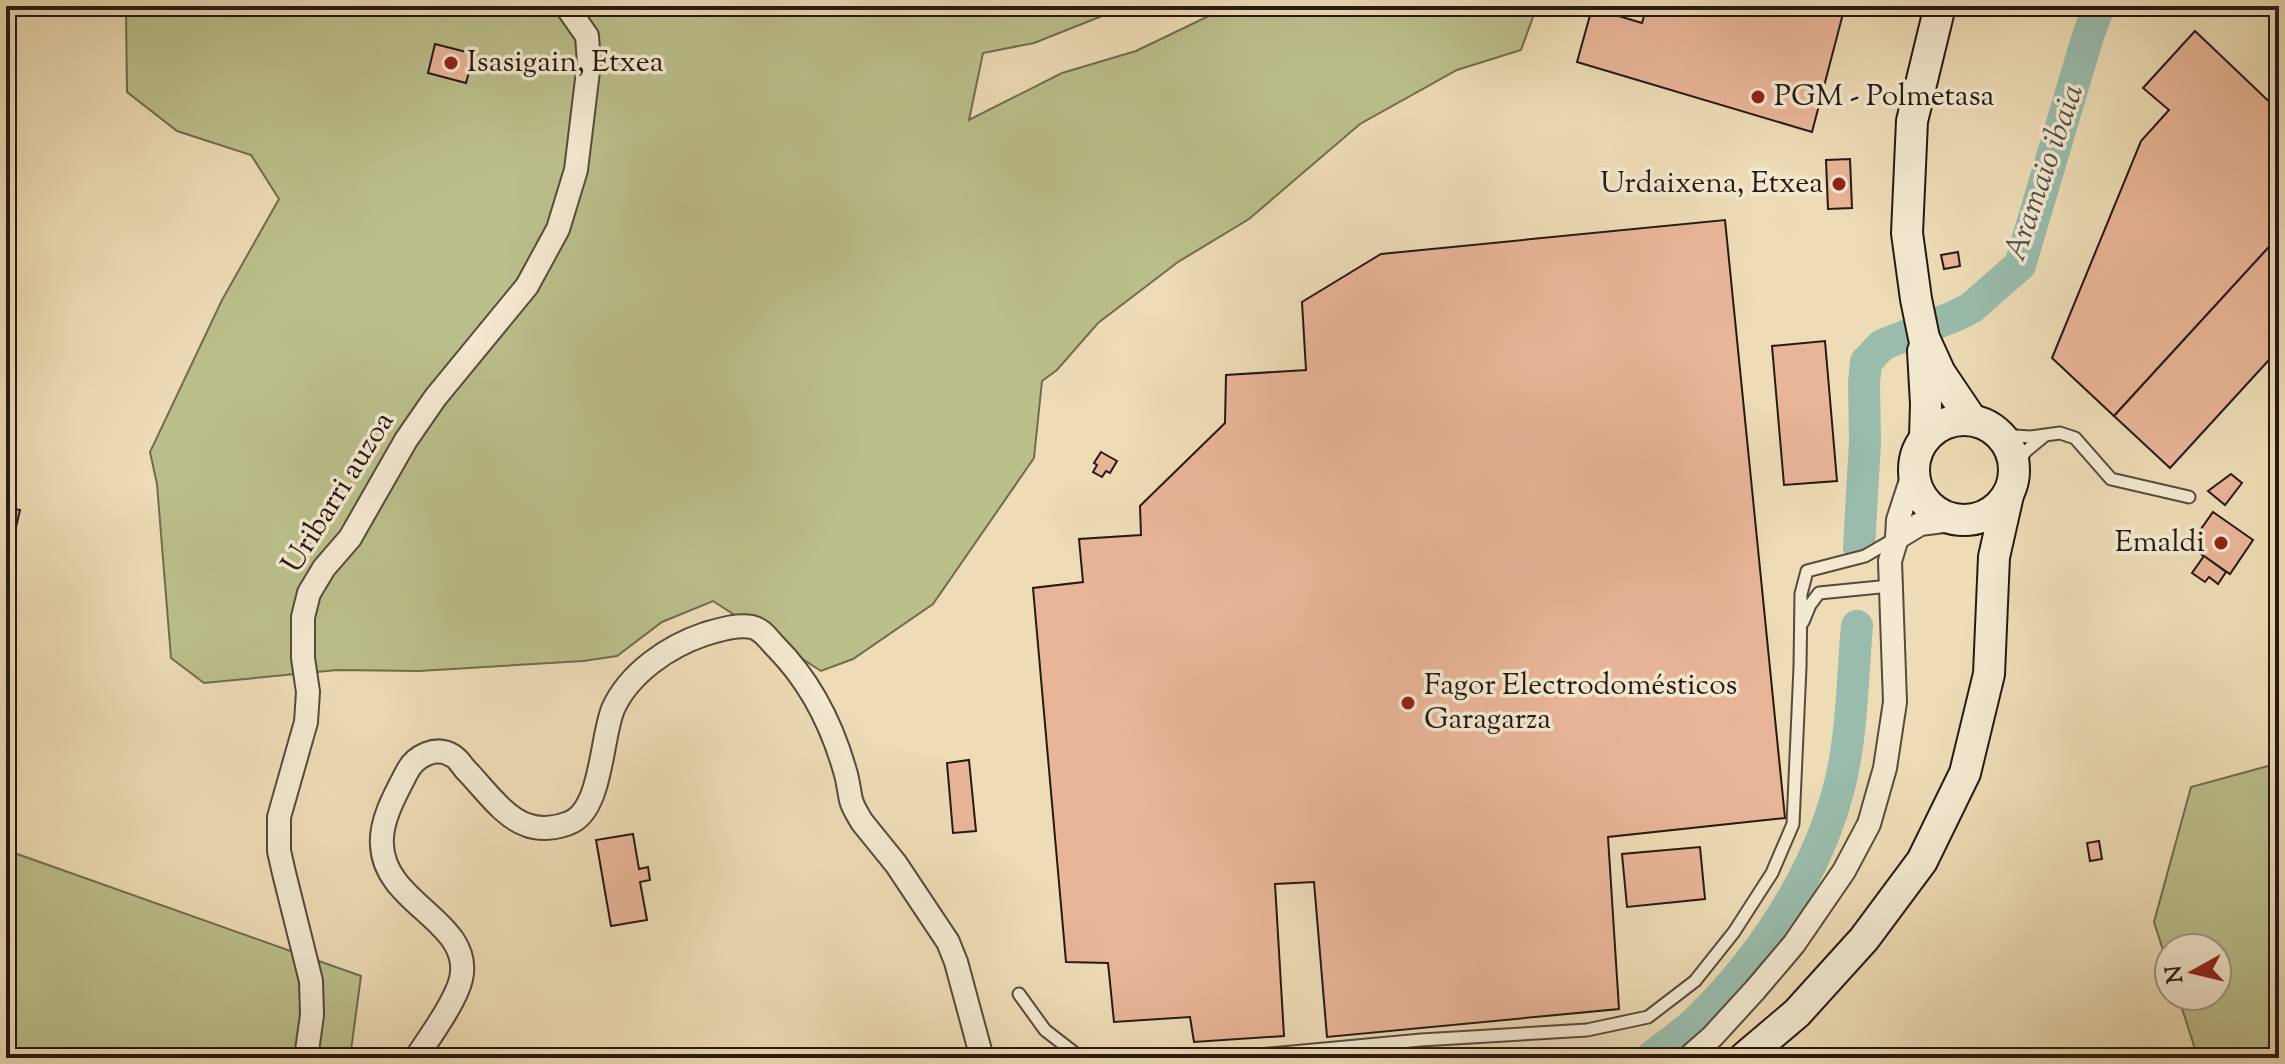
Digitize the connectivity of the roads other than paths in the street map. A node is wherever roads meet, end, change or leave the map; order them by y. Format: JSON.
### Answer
{"nodes":[{"id":1,"x":566,"y":6,"type":"edge"},
{"id":2,"x":1940,"y":6,"type":"edge"},
{"id":3,"x":1924,"y":339,"type":"junction"},
{"id":4,"x":1971,"y":419,"type":"junction"},
{"id":5,"x":2000,"y":435,"type":"junction"},
{"id":6,"x":1925,"y":437,"type":"junction"},
{"id":7,"x":2044,"y":437,"type":"junction"},
{"id":8,"x":1914,"y":471,"type":"junction"},
{"id":9,"x":2011,"y":482,"type":"junction"},
{"id":10,"x":2189,"y":497,"type":"dead end"},
{"id":11,"x":1961,"y":520,"type":"junction"},
{"id":12,"x":1897,"y":538,"type":"junction"},
{"id":13,"x":1992,"y":582,"type":"junction"},
{"id":14,"x":1890,"y":586,"type":"junction"},
{"id":15,"x":1800,"y":626,"type":"junction"},
{"id":16,"x":1019,"y":994,"type":"dead end"},
{"id":17,"x":306,"y":1058,"type":"edge"},
{"id":18,"x":416,"y":1058,"type":"edge"},
{"id":19,"x":982,"y":1058,"type":"edge"},
{"id":20,"x":1081,"y":1058,"type":"edge"},
{"id":21,"x":1226,"y":1058,"type":"edge"},
{"id":22,"x":1688,"y":1058,"type":"edge"},
{"id":23,"x":1744,"y":1058,"type":"edge"}],
"edges":[{"from":1,"to":17,"type":"street","name":"Uribarri auzoa"},
{"from":2,"to":3,"type":"main road"},
{"from":3,"to":4,"type":"main road"},
{"from":3,"to":6,"type":"main road"},
{"from":4,"to":5,"type":"main road"},
{"from":4,"to":6,"type":"main road"},
{"from":5,"to":7,"type":"lane"},
{"from":5,"to":9,"type":"main road"},
{"from":6,"to":8,"type":"main road"},
{"from":7,"to":9,"type":"lane"},
{"from":7,"to":10,"type":"lane"},
{"from":8,"to":11,"type":"main road"},
{"from":8,"to":12,"type":"street"},
{"from":9,"to":11,"type":"main road"},
{"from":9,"to":13,"type":"main road"},
{"from":11,"to":12,"type":"street"},
{"from":11,"to":13,"type":"main road"},
{"from":12,"to":14,"type":"street"},
{"from":12,"to":15,"type":"lane"},
{"from":13,"to":23,"type":"main road"},
{"from":14,"to":15,"type":"lane"},
{"from":14,"to":22,"type":"street"},
{"from":15,"to":21,"type":"lane"},
{"from":16,"to":20,"type":"lane"},
{"from":18,"to":19,"type":"street"}]}
